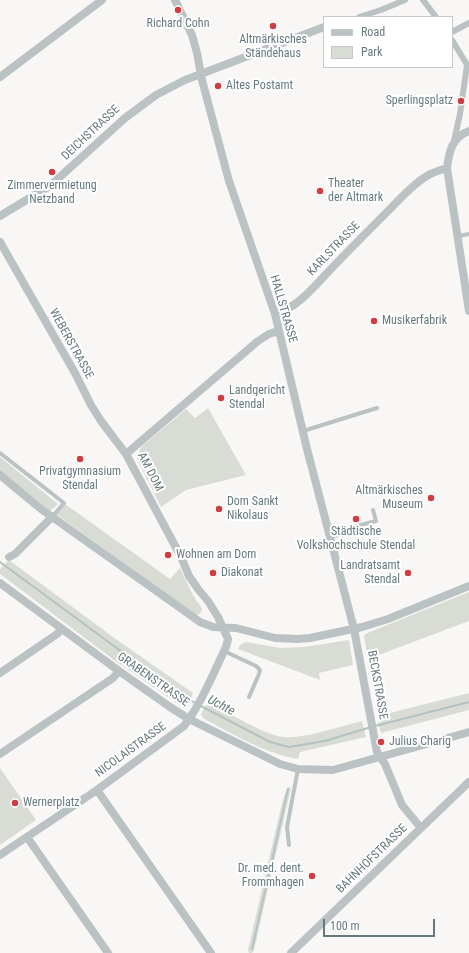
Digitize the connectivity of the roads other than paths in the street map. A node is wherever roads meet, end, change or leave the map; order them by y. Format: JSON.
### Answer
{"nodes":[{"id":1,"x":102,"y":0,"type":"edge"},
{"id":2,"x":176,"y":0,"type":"edge"},
{"id":3,"x":405,"y":0,"type":"edge"},
{"id":4,"x":423,"y":0,"type":"edge"},
{"id":5,"x":361,"y":16,"type":"edge"},
{"id":6,"x":435,"y":16,"type":"edge"},
{"id":7,"x":469,"y":22,"type":"edge"},
{"id":8,"x":323,"y":27,"type":"edge"},
{"id":9,"x":453,"y":31,"type":"edge"},
{"id":10,"x":453,"y":42,"type":"edge"},
{"id":11,"x":468,"y":67,"type":"edge"},
{"id":12,"x":201,"y":74,"type":"junction"},
{"id":13,"x":0,"y":76,"type":"edge"},
{"id":14,"x":469,"y":131,"type":"edge"},
{"id":15,"x":454,"y":141,"type":"junction"},
{"id":16,"x":447,"y":168,"type":"junction"},
{"id":17,"x":0,"y":216,"type":"edge"},
{"id":18,"x":469,"y":234,"type":"edge"},
{"id":19,"x":457,"y":236,"type":"junction"},
{"id":20,"x":0,"y":242,"type":"edge"},
{"id":21,"x":469,"y":311,"type":"edge"},
{"id":22,"x":275,"y":314,"type":"junction"},
{"id":23,"x":278,"y":331,"type":"junction"},
{"id":24,"x":377,"y":408,"type":"dead end"},
{"id":25,"x":303,"y":431,"type":"junction"},
{"id":26,"x":0,"y":453,"type":"edge"},
{"id":27,"x":126,"y":454,"type":"junction"},
{"id":28,"x":0,"y":475,"type":"edge"},
{"id":29,"x":373,"y":510,"type":"dead end"},
{"id":30,"x":52,"y":516,"type":"junction"},
{"id":31,"x":330,"y":537,"type":"junction"},
{"id":32,"x":8,"y":558,"type":"dead end"},
{"id":33,"x":0,"y":583,"type":"edge"},
{"id":34,"x":469,"y":586,"type":"edge"},
{"id":35,"x":224,"y":628,"type":"junction"},
{"id":36,"x":62,"y":629,"type":"junction"},
{"id":37,"x":354,"y":629,"type":"junction"},
{"id":38,"x":224,"y":652,"type":"junction"},
{"id":39,"x":119,"y":671,"type":"junction"},
{"id":40,"x":0,"y":673,"type":"edge"},
{"id":41,"x":249,"y":697,"type":"dead end"},
{"id":42,"x":192,"y":716,"type":"junction"},
{"id":43,"x":469,"y":732,"type":"edge"},
{"id":44,"x":0,"y":754,"type":"edge"},
{"id":45,"x":380,"y":757,"type":"junction"},
{"id":46,"x":298,"y":769,"type":"junction"},
{"id":47,"x":469,"y":782,"type":"edge"},
{"id":48,"x":97,"y":790,"type":"junction"},
{"id":49,"x":421,"y":828,"type":"junction"},
{"id":50,"x":27,"y":837,"type":"junction"},
{"id":51,"x":289,"y":845,"type":"dead end"},
{"id":52,"x":0,"y":855,"type":"edge"},
{"id":53,"x":108,"y":953,"type":"edge"},
{"id":54,"x":211,"y":953,"type":"edge"},
{"id":55,"x":291,"y":953,"type":"edge"}],
"edges":[{"from":1,"to":13,"type":"street"},
{"from":2,"to":12,"type":"street","name":"HALLSTRASSE"},
{"from":3,"to":5,"type":"street"},
{"from":4,"to":6,"type":"street"},
{"from":7,"to":9,"type":"street"},
{"from":8,"to":12,"type":"street","name":"DEICHSTRASSE"},
{"from":10,"to":11,"type":"street"},
{"from":11,"to":15,"type":"street"},
{"from":12,"to":17,"type":"street","name":"DEICHSTRASSE"},
{"from":12,"to":22,"type":"street","name":"HALLSTRASSE"},
{"from":14,"to":15,"type":"street"},
{"from":15,"to":16,"type":"street"},
{"from":16,"to":19,"type":"street"},
{"from":16,"to":22,"type":"street","name":"KARLSTRASSE"},
{"from":18,"to":19,"type":"lane"},
{"from":19,"to":21,"type":"street"},
{"from":20,"to":27,"type":"street","name":"WEBERSTRASSE"},
{"from":22,"to":23,"type":"street","name":"HALLSTRASSE"},
{"from":23,"to":25,"type":"street","name":"HALLSTRASSE"},
{"from":23,"to":27,"type":"street","name":"AM DOM"},
{"from":24,"to":25,"type":"lane"},
{"from":25,"to":31,"type":"street","name":"HALLSTRASSE"},
{"from":26,"to":30,"type":"lane"},
{"from":27,"to":35,"type":"street","name":"AM DOM"},
{"from":28,"to":30,"type":"street"},
{"from":29,"to":31,"type":"lane"},
{"from":30,"to":32,"type":"street"},
{"from":30,"to":35,"type":"street"},
{"from":31,"to":37,"type":"street","name":"HALLSTRASSE"},
{"from":33,"to":36,"type":"street","name":"GRABENSTRASSE"},
{"from":34,"to":37,"type":"street"},
{"from":35,"to":37,"type":"street"},
{"from":35,"to":38,"type":"street","name":"NICOLAISTRASSE"},
{"from":36,"to":39,"type":"street","name":"GRABENSTRASSE"},
{"from":36,"to":40,"type":"street"},
{"from":37,"to":45,"type":"street","name":"BECKSTRASSE"},
{"from":38,"to":41,"type":"lane"},
{"from":38,"to":42,"type":"street","name":"NICOLAISTRASSE"},
{"from":39,"to":42,"type":"street","name":"GRABENSTRASSE"},
{"from":39,"to":44,"type":"street"},
{"from":42,"to":46,"type":"street","name":"GRABENSTRASSE"},
{"from":42,"to":48,"type":"street","name":"NICOLAISTRASSE"},
{"from":43,"to":45,"type":"street","name":"GRABENSTRASSE"},
{"from":45,"to":46,"type":"street","name":"GRABENSTRASSE"},
{"from":45,"to":49,"type":"street","name":"BECKSTRASSE"},
{"from":46,"to":51,"type":"lane"},
{"from":47,"to":49,"type":"street","name":"BAHNHOFSTRASSE"},
{"from":48,"to":50,"type":"street","name":"NICOLAISTRASSE"},
{"from":48,"to":54,"type":"street"},
{"from":49,"to":55,"type":"street","name":"BAHNHOFSTRASSE"},
{"from":50,"to":52,"type":"street","name":"NICOLAISTRASSE"},
{"from":50,"to":53,"type":"street"}]}
